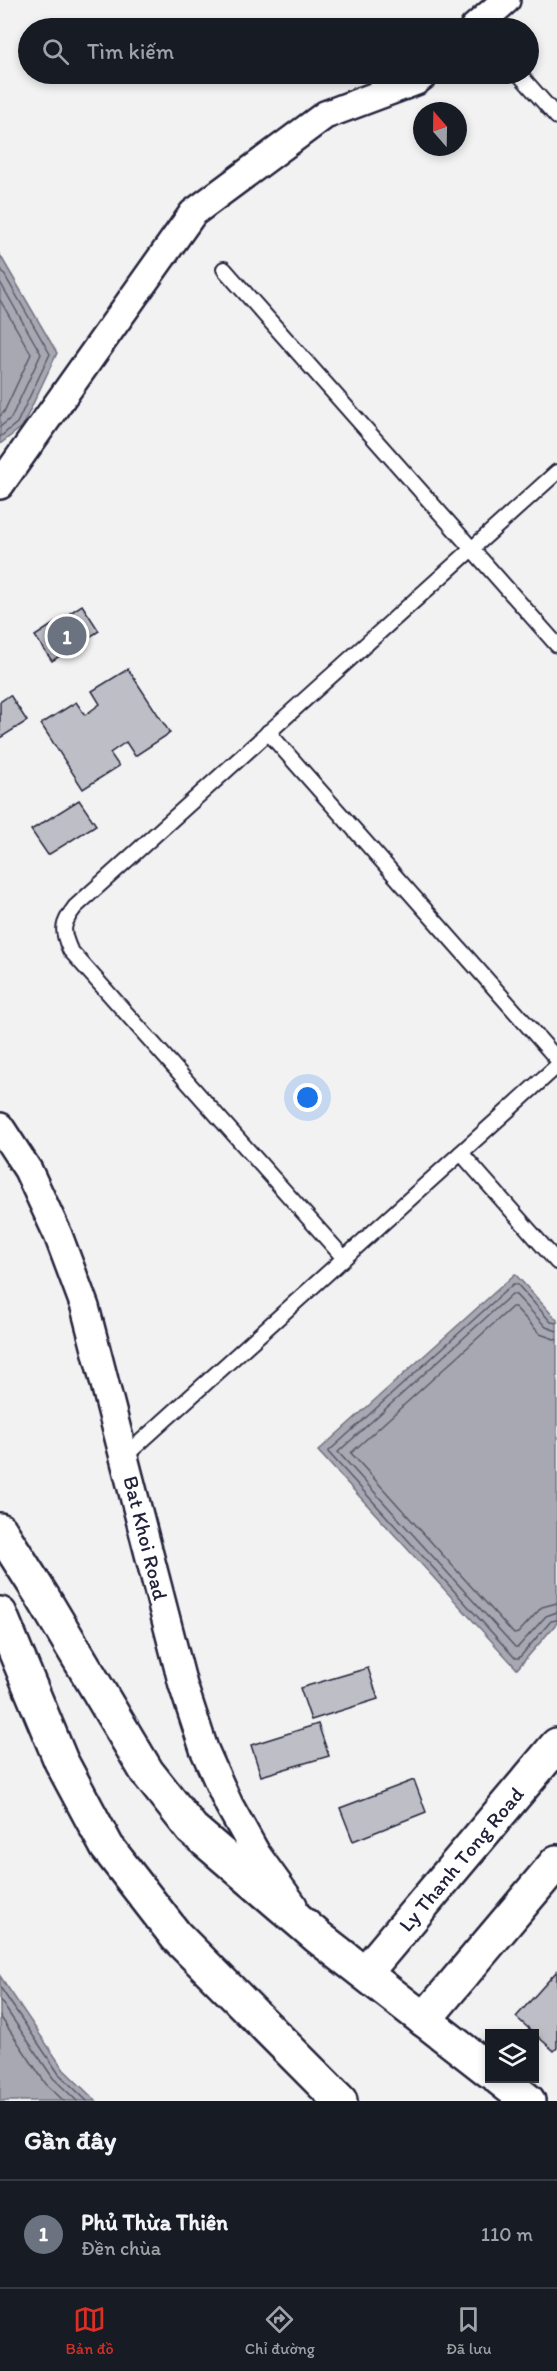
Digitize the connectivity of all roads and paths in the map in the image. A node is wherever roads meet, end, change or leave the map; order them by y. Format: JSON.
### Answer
{"nodes":[{"id":1,"x":506,"y":0,"type":"edge"},
{"id":2,"x":485,"y":18,"type":"edge"},
{"id":3,"x":408,"y":84,"type":"edge"},
{"id":4,"x":528,"y":84,"type":"edge"},
{"id":5,"x":557,"y":117,"type":"edge"},
{"id":6,"x":225,"y":269,"type":"dead end"},
{"id":7,"x":557,"y":472,"type":"edge"},
{"id":8,"x":0,"y":485,"type":"edge"},
{"id":9,"x":472,"y":549,"type":"junction"},
{"id":10,"x":557,"y":645,"type":"edge"},
{"id":11,"x":268,"y":732,"type":"junction"},
{"id":12,"x":557,"y":1059,"type":"edge"},
{"id":13,"x":557,"y":1066,"type":"edge"},
{"id":14,"x":0,"y":1127,"type":"edge"},
{"id":15,"x":460,"y":1153,"type":"junction"},
{"id":16,"x":344,"y":1258,"type":"junction"},
{"id":17,"x":557,"y":1262,"type":"edge"},
{"id":18,"x":124,"y":1456,"type":"junction"},
{"id":19,"x":0,"y":1530,"type":"edge"},
{"id":20,"x":0,"y":1614,"type":"edge"},
{"id":21,"x":557,"y":1745,"type":"edge"},
{"id":22,"x":557,"y":1862,"type":"edge"},
{"id":23,"x":318,"y":1937,"type":"junction"},
{"id":24,"x":364,"y":1973,"type":"junction"},
{"id":25,"x":424,"y":2020,"type":"junction"},
{"id":26,"x":485,"y":2068,"type":"edge"},
{"id":27,"x":504,"y":2083,"type":"edge"},
{"id":28,"x":340,"y":2101,"type":"edge"},
{"id":29,"x":528,"y":2101,"type":"edge"}],
"edges":[{"from":1,"to":2,"type":"street"},
{"from":3,"to":8,"type":"street"},
{"from":4,"to":5,"type":"lane"},
{"from":6,"to":9,"type":"lane"},
{"from":7,"to":9,"type":"lane"},
{"from":9,"to":10,"type":"lane"},
{"from":9,"to":11,"type":"lane"},
{"from":11,"to":12,"type":"lane"},
{"from":11,"to":16,"type":"lane"},
{"from":13,"to":15,"type":"lane"},
{"from":14,"to":18,"type":"street","name":"Bat Khoi Road"},
{"from":15,"to":16,"type":"lane"},
{"from":15,"to":17,"type":"lane"},
{"from":16,"to":18,"type":"lane"},
{"from":18,"to":23,"type":"street","name":"Bat Khoi Road"},
{"from":19,"to":23,"type":"main road"},
{"from":20,"to":28,"type":"main road"},
{"from":21,"to":24,"type":"main road","name":"Ly Thanh Tong Road"},
{"from":22,"to":25,"type":"main road"},
{"from":23,"to":24,"type":"main road"},
{"from":24,"to":25,"type":"main road"},
{"from":25,"to":26,"type":"main road"},
{"from":27,"to":29,"type":"main road"}]}
